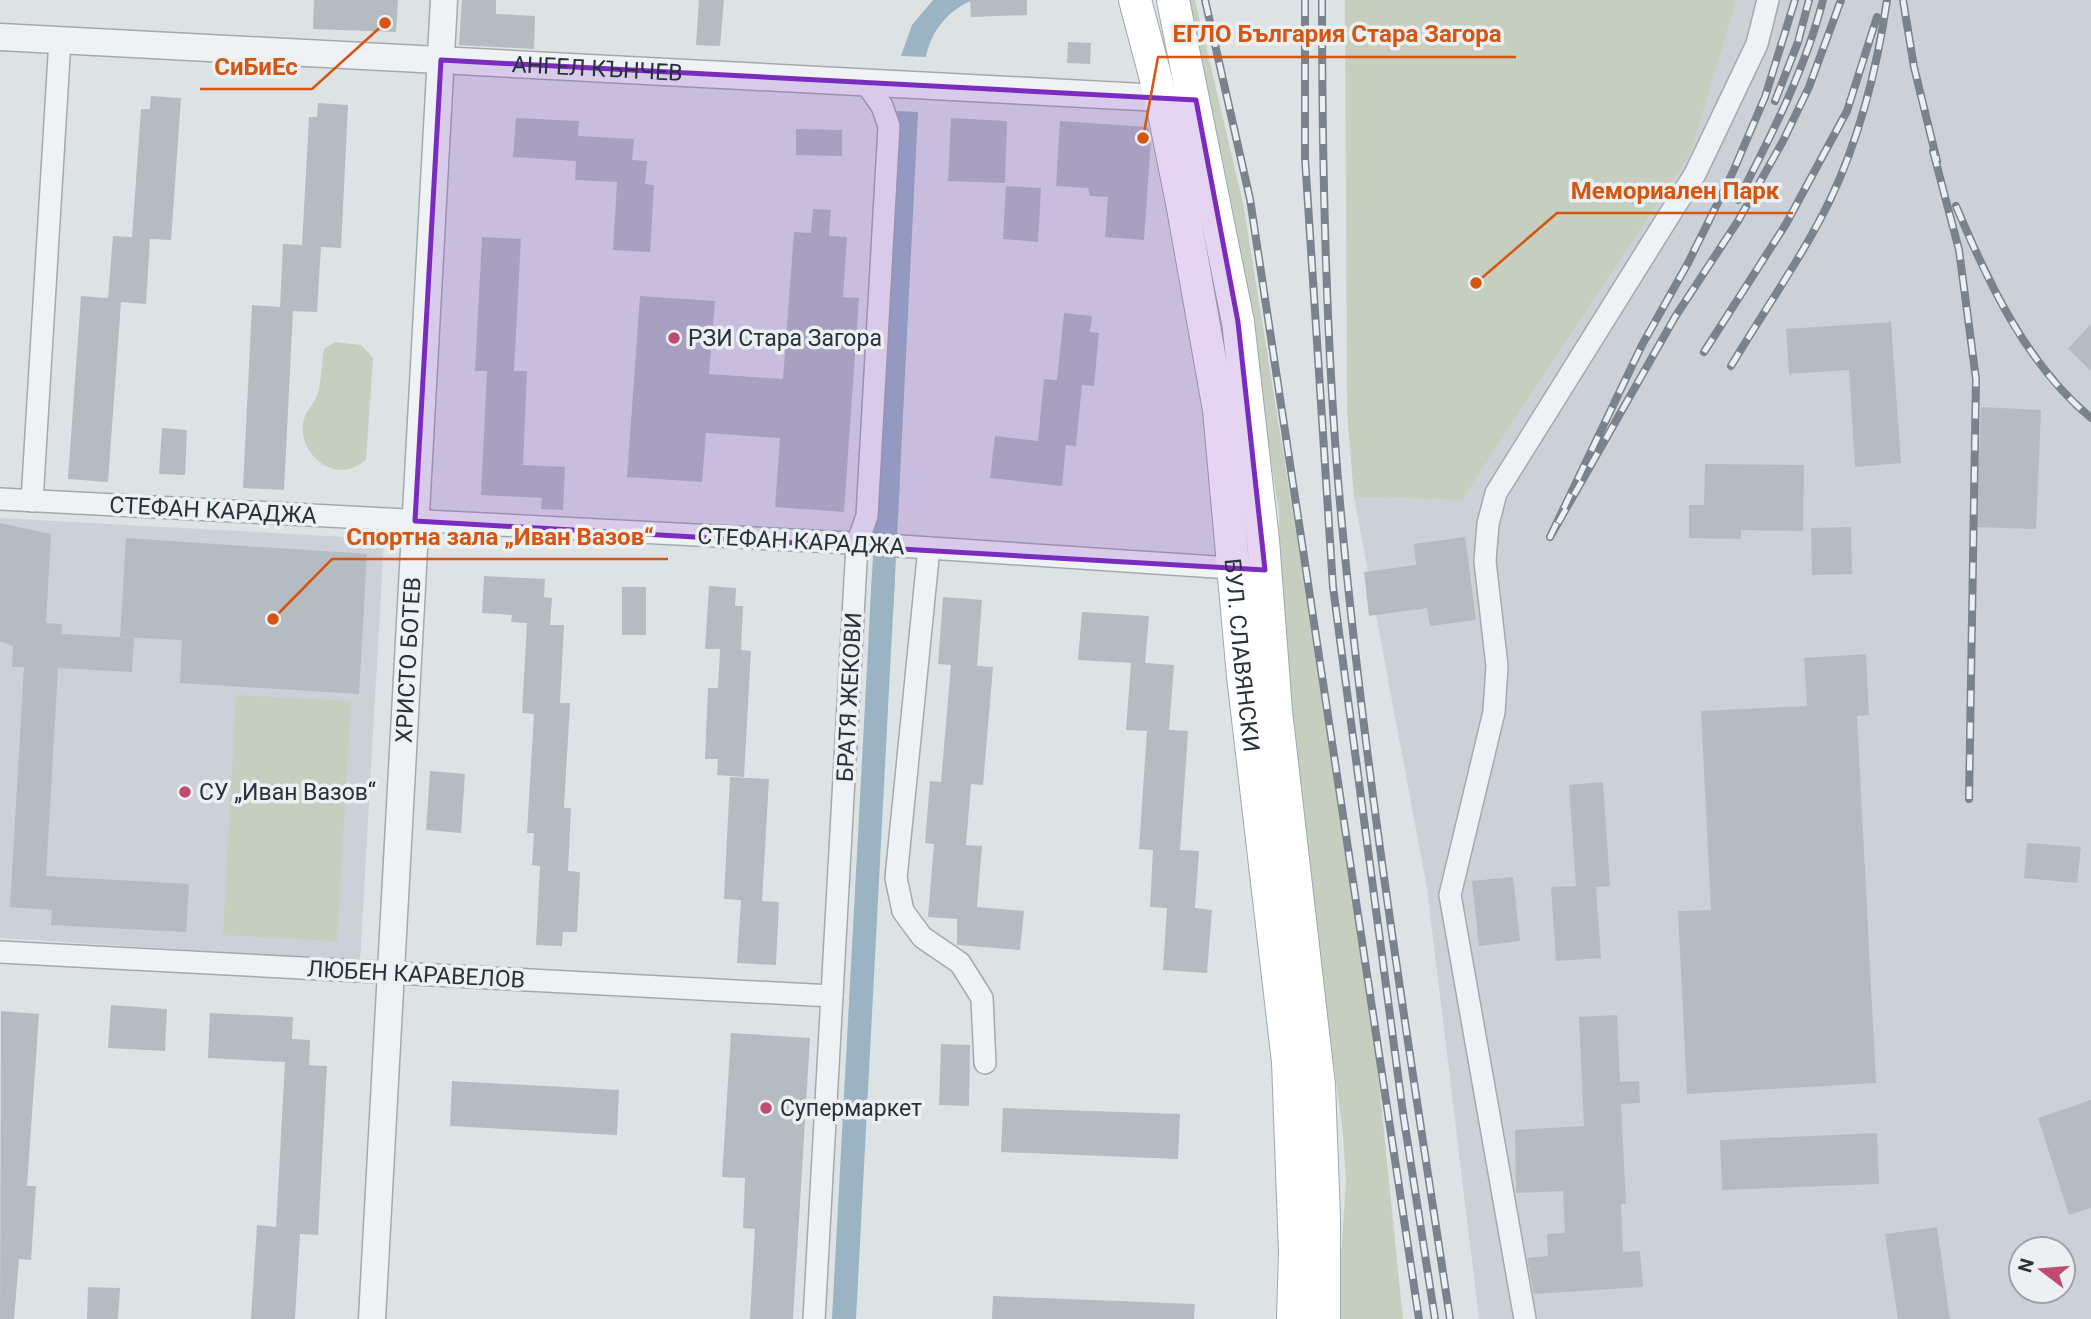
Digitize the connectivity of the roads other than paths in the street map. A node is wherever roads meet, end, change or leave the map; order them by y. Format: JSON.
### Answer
{"nodes":[{"id":1,"x":444,"y":0,"type":"edge"},
{"id":2,"x":1135,"y":0,"type":"edge"},
{"id":3,"x":1173,"y":0,"type":"edge"},
{"id":4,"x":1768,"y":0,"type":"edge"},
{"id":5,"x":0,"y":37,"type":"edge"},
{"id":6,"x":60,"y":40,"type":"junction"},
{"id":7,"x":441,"y":60,"type":"junction"},
{"id":8,"x":865,"y":82,"type":"junction"},
{"id":9,"x":1161,"y":98,"type":"junction"},
{"id":10,"x":1196,"y":100,"type":"junction"},
{"id":11,"x":0,"y":499,"type":"edge"},
{"id":12,"x":32,"y":501,"type":"junction"},
{"id":13,"x":415,"y":521,"type":"junction"},
{"id":14,"x":864,"y":544,"type":"junction"},
{"id":15,"x":929,"y":548,"type":"junction"},
{"id":16,"x":1250,"y":569,"type":"junction"},
{"id":17,"x":0,"y":952,"type":"edge"},
{"id":18,"x":391,"y":972,"type":"junction"},
{"id":19,"x":832,"y":996,"type":"junction"},
{"id":20,"x":985,"y":1063,"type":"dead end"},
{"id":21,"x":372,"y":1319,"type":"edge"},
{"id":22,"x":814,"y":1319,"type":"edge"},
{"id":23,"x":1293,"y":1319,"type":"edge"},
{"id":24,"x":1324,"y":1319,"type":"edge"},
{"id":25,"x":1525,"y":1319,"type":"edge"}],
"edges":[{"from":1,"to":7,"type":"street","name":"ХРИСТО БОТЕВ"},
{"from":2,"to":9,"type":"main road","name":"БУЛ. СЛАВЯНСКИ"},
{"from":3,"to":10,"type":"main road","name":"БУЛ. СЛАВЯНСКИ"},
{"from":4,"to":25,"type":"street"},
{"from":5,"to":6,"type":"street","name":"АНГЕЛ КЪНЧЕВ"},
{"from":6,"to":7,"type":"street","name":"АНГЕЛ КЪНЧЕВ"},
{"from":6,"to":12,"type":"street"},
{"from":7,"to":8,"type":"street","name":"АНГЕЛ КЪНЧЕВ"},
{"from":7,"to":13,"type":"street","name":"ХРИСТО БОТЕВ"},
{"from":8,"to":9,"type":"street","name":"АНГЕЛ КЪНЧЕВ"},
{"from":8,"to":14,"type":"street","name":"БРАТЯ ЖЕКОВИ"},
{"from":9,"to":10,"type":"street","name":"АНГЕЛ КЪНЧЕВ"},
{"from":9,"to":16,"type":"main road","name":"БУЛ. СЛАВЯНСКИ"},
{"from":10,"to":16,"type":"main road","name":"БУЛ. СЛАВЯНСКИ"},
{"from":11,"to":12,"type":"street","name":"СТЕФАН КАРАДЖА"},
{"from":12,"to":13,"type":"street","name":"СТЕФАН КАРАДЖА"},
{"from":13,"to":14,"type":"street","name":"СТЕФАН КАРАДЖА"},
{"from":13,"to":18,"type":"street","name":"ХРИСТО БОТЕВ"},
{"from":14,"to":15,"type":"street","name":"СТЕФАН КАРАДЖА"},
{"from":14,"to":19,"type":"street","name":"БРАТЯ ЖЕКОВИ"},
{"from":15,"to":16,"type":"street","name":"СТЕФАН КАРАДЖА"},
{"from":15,"to":20,"type":"street"},
{"from":16,"to":23,"type":"main road","name":"БУЛ. СЛАВЯНСКИ"},
{"from":16,"to":24,"type":"main road","name":"БУЛ. СЛАВЯНСКИ"},
{"from":17,"to":18,"type":"street","name":"ЛЮБЕН КАРАВЕЛОВ"},
{"from":18,"to":19,"type":"street","name":"ЛЮБЕН КАРАВЕЛОВ"},
{"from":18,"to":21,"type":"street","name":"ХРИСТО БОТЕВ"},
{"from":19,"to":22,"type":"street","name":"БРАТЯ ЖЕКОВИ"}]}
